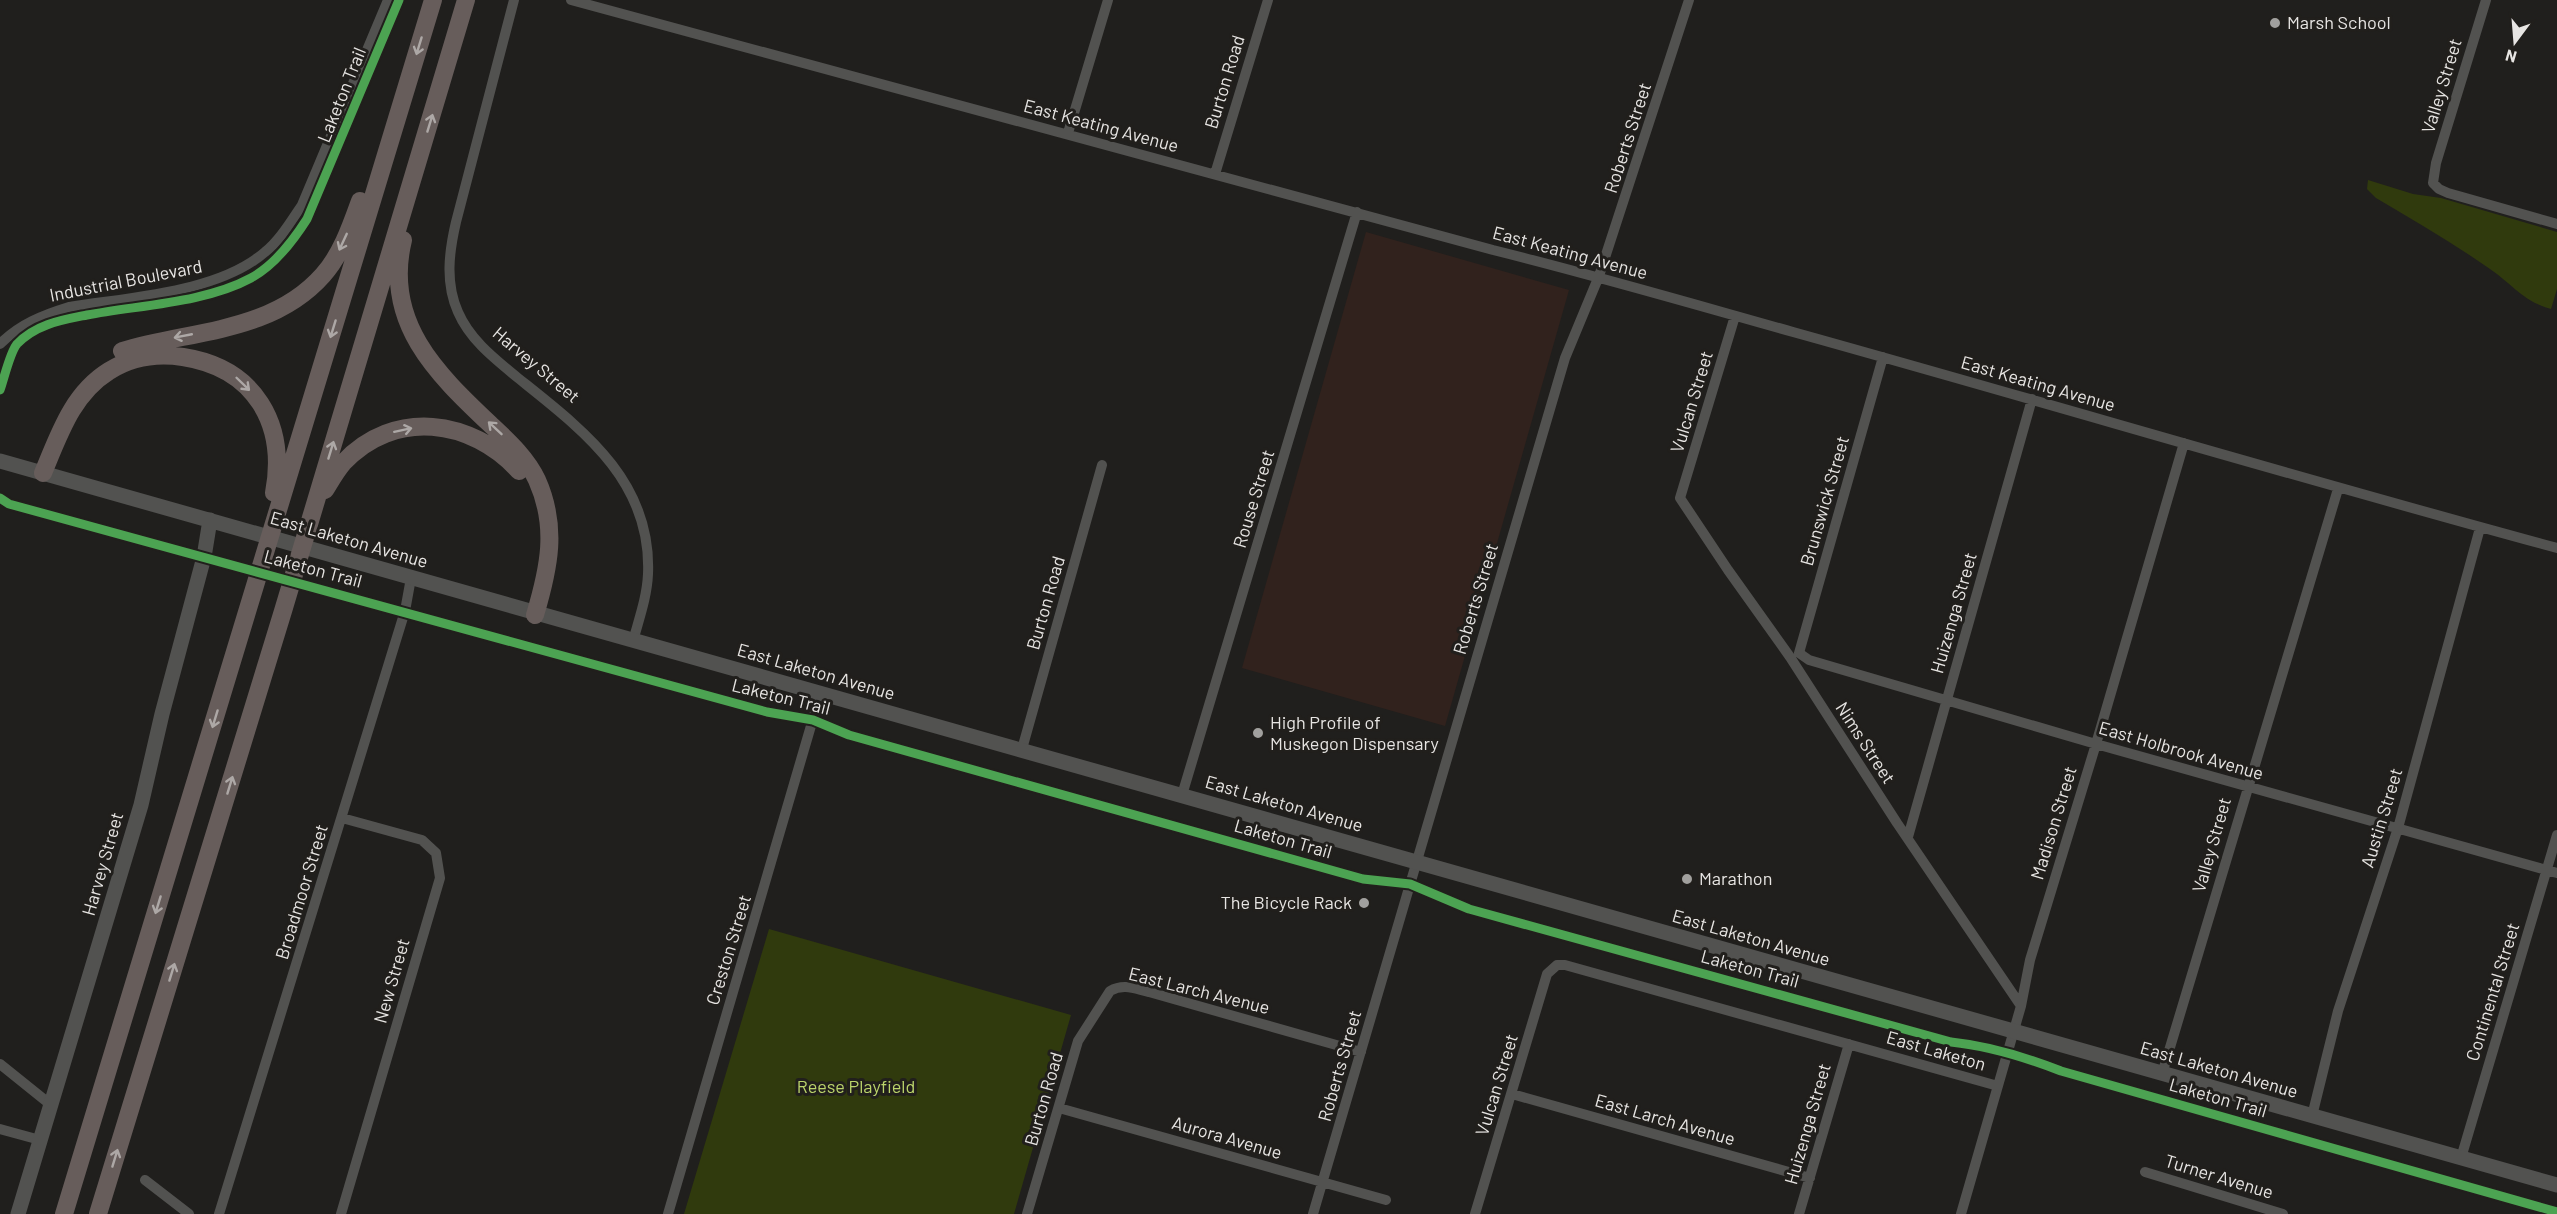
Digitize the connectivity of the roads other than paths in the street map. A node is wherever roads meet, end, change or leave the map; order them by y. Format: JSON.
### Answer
{"nodes":[{"id":1,"x":388,"y":0,"type":"edge"},
{"id":2,"x":433,"y":0,"type":"edge"},
{"id":3,"x":466,"y":0,"type":"edge"},
{"id":4,"x":514,"y":0,"type":"edge"},
{"id":5,"x":571,"y":0,"type":"edge"},
{"id":6,"x":1108,"y":0,"type":"edge"},
{"id":7,"x":1268,"y":0,"type":"edge"},
{"id":8,"x":1689,"y":0,"type":"edge"},
{"id":9,"x":2486,"y":0,"type":"edge"},
{"id":10,"x":404,"y":92,"type":"junction"},
{"id":11,"x":1068,"y":133,"type":"junction"},
{"id":12,"x":417,"y":166,"type":"junction"},
{"id":13,"x":1215,"y":174,"type":"junction"},
{"id":14,"x":1357,"y":212,"type":"junction"},
{"id":15,"x":2557,"y":225,"type":"edge"},
{"id":16,"x":1599,"y":276,"type":"junction"},
{"id":17,"x":1735,"y":316,"type":"junction"},
{"id":18,"x":0,"y":344,"type":"edge"},
{"id":19,"x":1883,"y":357,"type":"junction"},
{"id":20,"x":2032,"y":399,"type":"junction"},
{"id":21,"x":2184,"y":442,"type":"junction"},
{"id":22,"x":0,"y":461,"type":"edge"},
{"id":23,"x":1102,"y":465,"type":"dead end"},
{"id":24,"x":43,"y":473,"type":"junction"},
{"id":25,"x":2338,"y":489,"type":"junction"},
{"id":26,"x":1680,"y":498,"type":"joint"},
{"id":27,"x":277,"y":500,"type":"junction"},
{"id":28,"x":313,"y":508,"type":"junction"},
{"id":29,"x":210,"y":520,"type":"junction"},
{"id":30,"x":2480,"y":528,"type":"junction"},
{"id":31,"x":2557,"y":548,"type":"edge"},
{"id":32,"x":411,"y":578,"type":"junction"},
{"id":33,"x":535,"y":615,"type":"junction"},
{"id":34,"x":633,"y":641,"type":"junction"},
{"id":35,"x":1799,"y":653,"type":"joint"},
{"id":36,"x":820,"y":694,"type":"junction"},
{"id":37,"x":1947,"y":699,"type":"junction"},
{"id":38,"x":2096,"y":744,"type":"junction"},
{"id":39,"x":1022,"y":749,"type":"junction"},
{"id":40,"x":2247,"y":786,"type":"junction"},
{"id":41,"x":1182,"y":795,"type":"junction"},
{"id":42,"x":342,"y":818,"type":"junction"},
{"id":43,"x":2398,"y":828,"type":"junction"},
{"id":44,"x":2557,"y":836,"type":"edge"},
{"id":45,"x":1908,"y":837,"type":"junction"},
{"id":46,"x":1417,"y":862,"type":"junction"},
{"id":47,"x":2552,"y":872,"type":"edge"},
{"id":48,"x":1553,"y":966,"type":"joint"},
{"id":49,"x":1104,"y":1000,"type":"joint"},
{"id":50,"x":2021,"y":1006,"type":"junction"},
{"id":51,"x":2013,"y":1033,"type":"junction"},
{"id":52,"x":1849,"y":1044,"type":"junction"},
{"id":53,"x":1361,"y":1052,"type":"junction"},
{"id":54,"x":0,"y":1064,"type":"edge"},
{"id":55,"x":2162,"y":1074,"type":"junction"},
{"id":56,"x":1998,"y":1086,"type":"junction"},
{"id":57,"x":1512,"y":1094,"type":"junction"},
{"id":58,"x":51,"y":1105,"type":"junction"},
{"id":59,"x":1059,"y":1108,"type":"junction"},
{"id":60,"x":2312,"y":1116,"type":"junction"},
{"id":61,"x":0,"y":1129,"type":"edge"},
{"id":62,"x":40,"y":1140,"type":"junction"},
{"id":63,"x":2461,"y":1158,"type":"junction"},
{"id":64,"x":2145,"y":1172,"type":"dead end"},
{"id":65,"x":1810,"y":1178,"type":"junction"},
{"id":66,"x":145,"y":1180,"type":"dead end"},
{"id":67,"x":1323,"y":1182,"type":"junction"},
{"id":68,"x":2557,"y":1185,"type":"edge"},
{"id":69,"x":1386,"y":1200,"type":"dead end"},
{"id":70,"x":18,"y":1214,"type":"edge"},
{"id":71,"x":64,"y":1214,"type":"edge"},
{"id":72,"x":98,"y":1214,"type":"edge"},
{"id":73,"x":189,"y":1214,"type":"edge"},
{"id":74,"x":219,"y":1214,"type":"edge"},
{"id":75,"x":340,"y":1214,"type":"edge"},
{"id":76,"x":668,"y":1214,"type":"edge"},
{"id":77,"x":1027,"y":1214,"type":"edge"},
{"id":78,"x":1313,"y":1214,"type":"edge"},
{"id":79,"x":1475,"y":1214,"type":"edge"},
{"id":80,"x":1799,"y":1214,"type":"edge"},
{"id":81,"x":1961,"y":1214,"type":"edge"},
{"id":82,"x":2283,"y":1214,"type":"edge"}],
"edges":[{"from":1,"to":18,"type":"street","name":"Industrial Boulevard"},
{"from":2,"to":10,"type":"highway","one_way":true},
{"from":12,"to":3,"type":"highway","one_way":true},
{"from":4,"to":34,"type":"street","name":"Harvey Street"},
{"from":5,"to":11,"type":"street","name":"East Keating Avenue"},
{"from":6,"to":11,"type":"street"},
{"from":7,"to":13,"type":"street","name":"Burton Road"},
{"from":8,"to":16,"type":"street","name":"Roberts Street"},
{"from":9,"to":15,"type":"street","name":"Valley Street"},
{"from":10,"to":24,"type":"highway","one_way":true},
{"from":10,"to":27,"type":"highway","one_way":true},
{"from":11,"to":13,"type":"street","name":"East Keating Avenue"},
{"from":28,"to":12,"type":"highway","one_way":true},
{"from":33,"to":12,"type":"highway","one_way":true},
{"from":13,"to":14,"type":"street","name":"East Keating Avenue"},
{"from":14,"to":16,"type":"street","name":"East Keating Avenue"},
{"from":14,"to":41,"type":"street","name":"Rouse Street"},
{"from":16,"to":17,"type":"street","name":"East Keating Avenue"},
{"from":16,"to":46,"type":"street","name":"Roberts Street"},
{"from":17,"to":19,"type":"street","name":"East Keating Avenue"},
{"from":17,"to":26,"type":"street","name":"Vulcan Street"},
{"from":19,"to":20,"type":"street","name":"East Keating Avenue"},
{"from":19,"to":35,"type":"street","name":"Brunswick Street"},
{"from":20,"to":21,"type":"street","name":"East Keating Avenue"},
{"from":20,"to":37,"type":"street","name":"Huizenga Street"},
{"from":21,"to":25,"type":"street","name":"East Keating Avenue"},
{"from":21,"to":38,"type":"street","name":"Madison Street"},
{"from":22,"to":24,"type":"main road","name":"East Laketon Avenue"},
{"from":23,"to":39,"type":"street","name":"Burton Road"},
{"from":24,"to":27,"type":"highway","one_way":true},
{"from":24,"to":29,"type":"main road","name":"East Laketon Avenue"},
{"from":25,"to":30,"type":"street","name":"East Keating Avenue"},
{"from":25,"to":40,"type":"street","name":"Valley Street"},
{"from":26,"to":45,"type":"street","name":"Nims Street"},
{"from":27,"to":71,"type":"highway","one_way":true},
{"from":28,"to":33,"type":"highway","one_way":true},
{"from":72,"to":28,"type":"highway","one_way":true},
{"from":29,"to":32,"type":"main road","name":"East Laketon Avenue"},
{"from":29,"to":58,"type":"main road","name":"Harvey Street"},
{"from":30,"to":31,"type":"street","name":"East Keating Avenue"},
{"from":30,"to":43,"type":"street","name":"Austin Street"},
{"from":32,"to":33,"type":"main road","name":"East Laketon Avenue"},
{"from":32,"to":42,"type":"street","name":"Broadmoor Street"},
{"from":33,"to":34,"type":"main road","name":"East Laketon Avenue"},
{"from":34,"to":36,"type":"main road","name":"East Laketon Avenue"},
{"from":35,"to":37,"type":"street","name":"East Holbrook Avenue"},
{"from":36,"to":39,"type":"main road","name":"East Laketon Avenue"},
{"from":36,"to":76,"type":"street","name":"Creston Street"},
{"from":37,"to":38,"type":"street","name":"East Holbrook Avenue"},
{"from":37,"to":45,"type":"street","name":"Huizenga Street"},
{"from":38,"to":40,"type":"street","name":"East Holbrook Avenue"},
{"from":38,"to":50,"type":"street","name":"Madison Street"},
{"from":39,"to":41,"type":"main road","name":"East Laketon Avenue"},
{"from":40,"to":43,"type":"street","name":"East Holbrook Avenue"},
{"from":40,"to":55,"type":"street","name":"Valley Street"},
{"from":41,"to":46,"type":"main road","name":"East Laketon Avenue"},
{"from":42,"to":74,"type":"street","name":"Broadmoor Street"},
{"from":42,"to":75,"type":"street","name":"New Street"},
{"from":43,"to":47,"type":"street","name":"East Holbrook Avenue"},
{"from":43,"to":60,"type":"street","name":"Austin Street"},
{"from":44,"to":47,"type":"street","name":"Continental Street"},
{"from":45,"to":50,"type":"street","name":"Nims Street"},
{"from":46,"to":51,"type":"main road","name":"East Laketon Avenue"},
{"from":46,"to":53,"type":"street","name":"Roberts Street"},
{"from":47,"to":63,"type":"street","name":"Continental Street"},
{"from":48,"to":52,"type":"street","name":"East Laketon"},
{"from":48,"to":57,"type":"street","name":"Vulcan Street"},
{"from":49,"to":53,"type":"street","name":"East Larch Avenue"},
{"from":49,"to":59,"type":"street","name":"Burton Road"},
{"from":50,"to":51,"type":"street","name":"Madison Street"},
{"from":51,"to":55,"type":"main road","name":"East Laketon Avenue"},
{"from":51,"to":56,"type":"street","name":"Madison Street"},
{"from":52,"to":56,"type":"street","name":"East Laketon"},
{"from":52,"to":65,"type":"street","name":"Huizenga Street"},
{"from":53,"to":67,"type":"street","name":"Roberts Street"},
{"from":54,"to":58,"type":"street"},
{"from":55,"to":60,"type":"main road","name":"East Laketon Avenue"},
{"from":56,"to":81,"type":"street","name":"Madison Street"},
{"from":57,"to":65,"type":"street","name":"East Larch Avenue"},
{"from":57,"to":79,"type":"street","name":"Vulcan Street"},
{"from":58,"to":62,"type":"main road","name":"Harvey Street"},
{"from":59,"to":67,"type":"street","name":"Aurora Avenue"},
{"from":59,"to":77,"type":"street","name":"Burton Road"},
{"from":60,"to":63,"type":"main road","name":"East Laketon Avenue"},
{"from":61,"to":62,"type":"street"},
{"from":62,"to":70,"type":"main road","name":"Harvey Street"},
{"from":63,"to":68,"type":"main road","name":"East Laketon Avenue"},
{"from":64,"to":82,"type":"street","name":"Turner Avenue"},
{"from":65,"to":80,"type":"street","name":"Huizenga Street"},
{"from":66,"to":73,"type":"street"},
{"from":67,"to":69,"type":"street","name":"Aurora Avenue"},
{"from":67,"to":78,"type":"street","name":"Roberts Street"}]}
